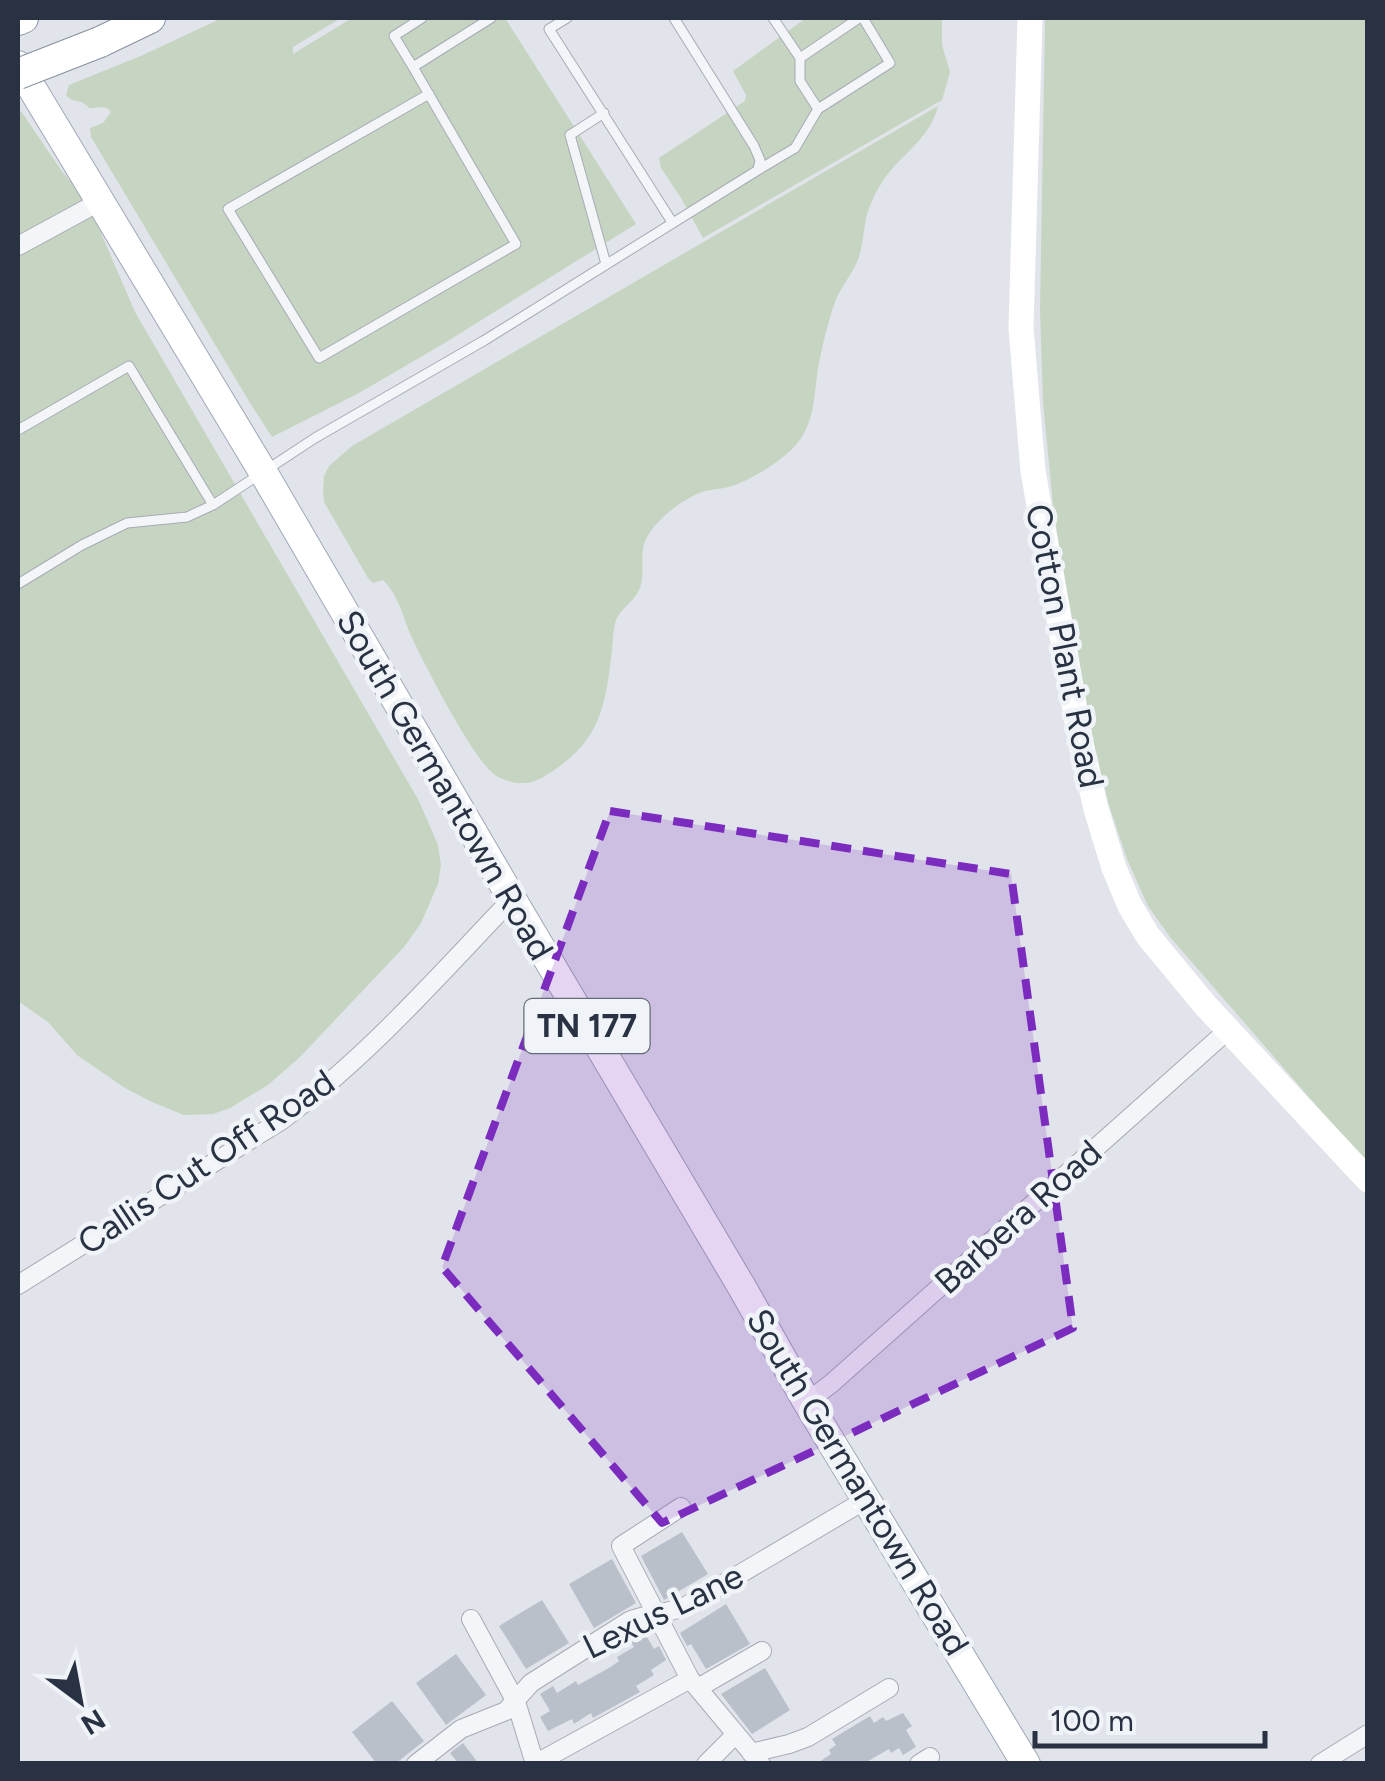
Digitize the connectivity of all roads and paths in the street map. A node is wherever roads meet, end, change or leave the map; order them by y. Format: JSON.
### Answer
{"nodes":[{"id":1,"x":150,"y":18,"type":"edge"},
{"id":2,"x":422,"y":18,"type":"edge"},
{"id":3,"x":490,"y":18,"type":"edge"},
{"id":4,"x":542,"y":18,"type":"edge"},
{"id":5,"x":567,"y":18,"type":"edge"},
{"id":6,"x":675,"y":18,"type":"edge"},
{"id":7,"x":774,"y":18,"type":"edge"},
{"id":8,"x":860,"y":18,"type":"edge"},
{"id":9,"x":1030,"y":18,"type":"edge"},
{"id":10,"x":548,"y":29,"type":"junction"},
{"id":11,"x":800,"y":58,"type":"junction"},
{"id":12,"x":18,"y":64,"type":"edge"},
{"id":13,"x":413,"y":67,"type":"junction"},
{"id":14,"x":18,"y":74,"type":"edge"},
{"id":15,"x":429,"y":94,"type":"junction"},
{"id":16,"x":818,"y":110,"type":"junction"},
{"id":17,"x":604,"y":113,"type":"junction"},
{"id":18,"x":758,"y":170,"type":"junction"},
{"id":19,"x":98,"y":202,"type":"junction"},
{"id":20,"x":672,"y":222,"type":"junction"},
{"id":21,"x":18,"y":246,"type":"edge"},
{"id":22,"x":606,"y":264,"type":"junction"},
{"id":23,"x":18,"y":430,"type":"edge"},
{"id":24,"x":263,"y":472,"type":"junction"},
{"id":25,"x":213,"y":505,"type":"junction"},
{"id":26,"x":18,"y":584,"type":"edge"},
{"id":27,"x":512,"y":900,"type":"junction"},
{"id":28,"x":1228,"y":1030,"type":"junction"},
{"id":29,"x":1368,"y":1180,"type":"edge"},
{"id":30,"x":18,"y":1286,"type":"edge"},
{"id":31,"x":807,"y":1402,"type":"junction"},
{"id":32,"x":867,"y":1499,"type":"junction"},
{"id":33,"x":681,"y":1507,"type":"dead end"},
{"id":34,"x":658,"y":1614,"type":"junction"},
{"id":35,"x":471,"y":1619,"type":"dead end"},
{"id":36,"x":762,"y":1651,"type":"dead end"},
{"id":37,"x":694,"y":1683,"type":"junction"},
{"id":38,"x":889,"y":1688,"type":"dead end"},
{"id":39,"x":516,"y":1702,"type":"junction"},
{"id":40,"x":736,"y":1734,"type":"junction"},
{"id":41,"x":1368,"y":1734,"type":"edge"},
{"id":42,"x":756,"y":1758,"type":"edge"},
{"id":43,"x":535,"y":1763,"type":"edge"},
{"id":44,"x":416,"y":1764,"type":"edge"},
{"id":45,"x":706,"y":1764,"type":"edge"},
{"id":46,"x":1026,"y":1764,"type":"edge"},
{"id":47,"x":1320,"y":1764,"type":"edge"}],
"edges":[{"from":1,"to":14,"type":"highway","bridge":true},
{"from":2,"to":13,"type":"lane"},
{"from":3,"to":13,"type":"lane"},
{"from":4,"to":10,"type":"lane"},
{"from":5,"to":10,"type":"lane"},
{"from":6,"to":18,"type":"lane"},
{"from":7,"to":11,"type":"lane"},
{"from":8,"to":11,"type":"lane"},
{"from":8,"to":16,"type":"lane"},
{"from":9,"to":28,"type":"street","name":"Cotton Plant Road"},
{"from":10,"to":17,"type":"lane"},
{"from":11,"to":16,"type":"lane"},
{"from":12,"to":19,"type":"main road","name":"South Germantown Road","number":"TN 177"},
{"from":13,"to":15,"type":"lane"},
{"from":15,"to":15,"type":"lane"},
{"from":16,"to":18,"type":"lane"},
{"from":17,"to":20,"type":"lane"},
{"from":17,"to":22,"type":"lane"},
{"from":18,"to":20,"type":"lane"},
{"from":19,"to":21,"type":"street"},
{"from":19,"to":24,"type":"main road","name":"South Germantown Road","number":"TN 177"},
{"from":20,"to":22,"type":"lane"},
{"from":22,"to":24,"type":"lane"},
{"from":23,"to":25,"type":"lane"},
{"from":24,"to":25,"type":"lane"},
{"from":24,"to":27,"type":"main road","name":"South Germantown Road","number":"TN 177"},
{"from":25,"to":26,"type":"lane"},
{"from":27,"to":30,"type":"street","name":"Callis Cut Off Road"},
{"from":27,"to":31,"type":"main road","name":"South Germantown Road","number":"TN 177"},
{"from":28,"to":29,"type":"street","name":"Cotton Plant Road"},
{"from":28,"to":31,"type":"street","name":"Barbera Road"},
{"from":31,"to":32,"type":"main road","name":"South Germantown Road","number":"TN 177"},
{"from":32,"to":34,"type":"street","name":"Lexus Lane"},
{"from":32,"to":46,"type":"main road","name":"South Germantown Road","number":"TN 177"},
{"from":33,"to":34,"type":"street"},
{"from":34,"to":37,"type":"street"},
{"from":34,"to":39,"type":"street","name":"Lexus Lane"},
{"from":35,"to":39,"type":"street"},
{"from":36,"to":37,"type":"street"},
{"from":37,"to":40,"type":"street"},
{"from":37,"to":43,"type":"street"},
{"from":38,"to":42,"type":"street"},
{"from":39,"to":43,"type":"street"},
{"from":39,"to":44,"type":"street","name":"Lexus Lane"},
{"from":40,"to":42,"type":"street"},
{"from":40,"to":45,"type":"street"},
{"from":41,"to":47,"type":"street"}]}
